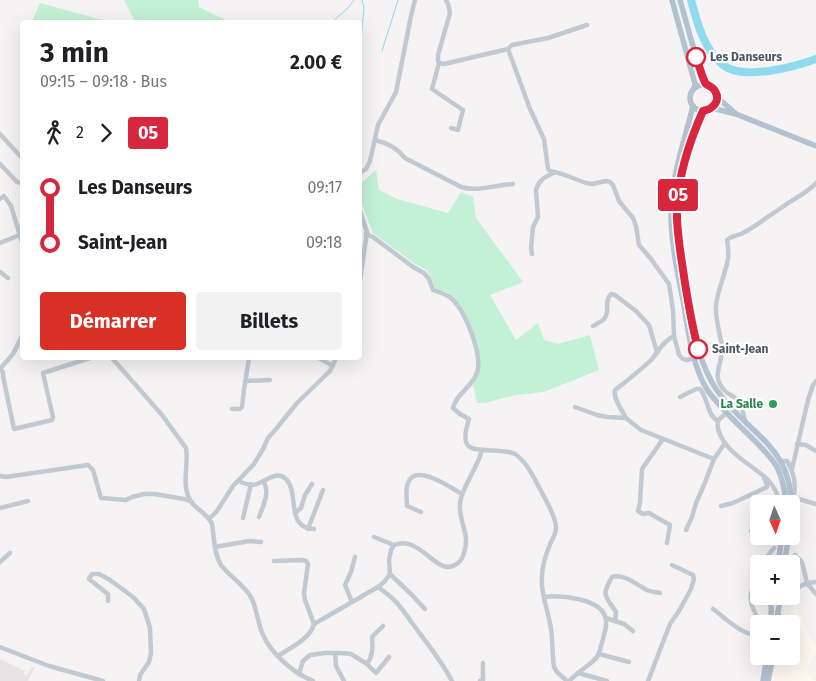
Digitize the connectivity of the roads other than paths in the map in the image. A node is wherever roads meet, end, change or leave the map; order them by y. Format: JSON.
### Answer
{"nodes":[{"id":1,"x":415,"y":0,"type":"edge"},
{"id":2,"x":446,"y":0,"type":"edge"},
{"id":3,"x":672,"y":0,"type":"edge"},
{"id":4,"x":680,"y":0,"type":"edge"},
{"id":5,"x":587,"y":25,"type":"dead end"},
{"id":6,"x":508,"y":49,"type":"junction"},
{"id":7,"x":440,"y":63,"type":"junction"},
{"id":8,"x":707,"y":84,"type":"junction"},
{"id":9,"x":694,"y":88,"type":"junction"},
{"id":10,"x":717,"y":97,"type":"junction"},
{"id":11,"x":693,"y":106,"type":"junction"},
{"id":12,"x":712,"y":108,"type":"junction"},
{"id":13,"x":703,"y":111,"type":"junction"},
{"id":14,"x":736,"y":114,"type":"junction"},
{"id":15,"x":451,"y":128,"type":"dead end"},
{"id":16,"x":0,"y":134,"type":"edge"},
{"id":17,"x":375,"y":140,"type":"junction"},
{"id":18,"x":816,"y":146,"type":"edge"},
{"id":19,"x":20,"y":156,"type":"edge"},
{"id":20,"x":0,"y":164,"type":"edge"},
{"id":21,"x":362,"y":172,"type":"edge"},
{"id":22,"x":555,"y":172,"type":"junction"},
{"id":23,"x":20,"y":182,"type":"edge"},
{"id":24,"x":816,"y":183,"type":"edge"},
{"id":25,"x":514,"y":184,"type":"dead end"},
{"id":26,"x":0,"y":199,"type":"edge"},
{"id":27,"x":362,"y":217,"type":"edge"},
{"id":28,"x":366,"y":234,"type":"junction"},
{"id":29,"x":20,"y":235,"type":"joint"},
{"id":30,"x":0,"y":244,"type":"edge"},
{"id":31,"x":532,"y":254,"type":"dead end"},
{"id":32,"x":362,"y":265,"type":"edge"},
{"id":33,"x":0,"y":272,"type":"edge"},
{"id":34,"x":8,"y":278,"type":"dead end"},
{"id":35,"x":593,"y":326,"type":"dead end"},
{"id":36,"x":674,"y":336,"type":"junction"},
{"id":37,"x":20,"y":340,"type":"edge"},
{"id":38,"x":657,"y":352,"type":"junction"},
{"id":39,"x":694,"y":358,"type":"junction"},
{"id":40,"x":84,"y":360,"type":"edge"},
{"id":41,"x":114,"y":360,"type":"edge"},
{"id":42,"x":249,"y":360,"type":"edge"},
{"id":43,"x":322,"y":360,"type":"edge"},
{"id":44,"x":335,"y":360,"type":"edge"},
{"id":45,"x":333,"y":366,"type":"junction"},
{"id":46,"x":0,"y":369,"type":"edge"},
{"id":47,"x":270,"y":380,"type":"dead end"},
{"id":48,"x":245,"y":381,"type":"junction"},
{"id":49,"x":816,"y":381,"type":"edge"},
{"id":50,"x":680,"y":397,"type":"dead end"},
{"id":51,"x":738,"y":400,"type":"junction"},
{"id":52,"x":729,"y":404,"type":"junction"},
{"id":53,"x":575,"y":407,"type":"dead end"},
{"id":54,"x":232,"y":409,"type":"dead end"},
{"id":55,"x":726,"y":414,"type":"junction"},
{"id":56,"x":626,"y":418,"type":"junction"},
{"id":57,"x":718,"y":421,"type":"junction"},
{"id":58,"x":745,"y":421,"type":"junction"},
{"id":59,"x":663,"y":439,"type":"junction"},
{"id":60,"x":725,"y":443,"type":"junction"},
{"id":61,"x":797,"y":444,"type":"junction"},
{"id":62,"x":482,"y":450,"type":"junction"},
{"id":63,"x":816,"y":451,"type":"edge"},
{"id":64,"x":714,"y":459,"type":"junction"},
{"id":65,"x":781,"y":461,"type":"junction"},
{"id":66,"x":792,"y":469,"type":"junction"},
{"id":67,"x":0,"y":476,"type":"edge"},
{"id":68,"x":764,"y":476,"type":"junction"},
{"id":69,"x":238,"y":481,"type":"junction"},
{"id":70,"x":264,"y":482,"type":"junction"},
{"id":71,"x":251,"y":484,"type":"junction"},
{"id":72,"x":312,"y":484,"type":"dead end"},
{"id":73,"x":323,"y":490,"type":"dead end"},
{"id":74,"x":462,"y":494,"type":"junction"},
{"id":75,"x":777,"y":495,"type":"edge"},
{"id":76,"x":787,"y":495,"type":"edge"},
{"id":77,"x":789,"y":495,"type":"edge"},
{"id":78,"x":794,"y":495,"type":"edge"},
{"id":79,"x":800,"y":499,"type":"edge"},
{"id":80,"x":28,"y":501,"type":"dead end"},
{"id":81,"x":192,"y":502,"type":"junction"},
{"id":82,"x":816,"y":504,"type":"edge"},
{"id":83,"x":721,"y":506,"type":"dead end"},
{"id":84,"x":0,"y":508,"type":"edge"},
{"id":85,"x":422,"y":512,"type":"dead end"},
{"id":86,"x":295,"y":513,"type":"junction"},
{"id":87,"x":259,"y":517,"type":"dead end"},
{"id":88,"x":243,"y":518,"type":"dead end"},
{"id":89,"x":209,"y":519,"type":"junction"},
{"id":90,"x":308,"y":529,"type":"junction"},
{"id":91,"x":314,"y":529,"type":"dead end"},
{"id":92,"x":686,"y":530,"type":"dead end"},
{"id":93,"x":374,"y":537,"type":"dead end"},
{"id":94,"x":261,"y":542,"type":"dead end"},
{"id":95,"x":666,"y":543,"type":"dead end"},
{"id":96,"x":394,"y":545,"type":"junction"},
{"id":97,"x":216,"y":547,"type":"junction"},
{"id":98,"x":774,"y":548,"type":"dead end"},
{"id":99,"x":10,"y":553,"type":"dead end"},
{"id":100,"x":768,"y":555,"type":"edge"},
{"id":101,"x":355,"y":557,"type":"dead end"},
{"id":102,"x":800,"y":560,"type":"edge"},
{"id":103,"x":274,"y":561,"type":"dead end"},
{"id":104,"x":0,"y":562,"type":"edge"},
{"id":105,"x":672,"y":565,"type":"dead end"},
{"id":106,"x":390,"y":574,"type":"junction"},
{"id":107,"x":816,"y":582,"type":"edge"},
{"id":108,"x":807,"y":583,"type":"junction"},
{"id":109,"x":800,"y":586,"type":"edge"},
{"id":110,"x":378,"y":587,"type":"junction"},
{"id":111,"x":660,"y":593,"type":"dead end"},
{"id":112,"x":816,"y":594,"type":"edge"},
{"id":113,"x":544,"y":597,"type":"junction"},
{"id":114,"x":108,"y":601,"type":"dead end"},
{"id":115,"x":352,"y":602,"type":"junction"},
{"id":116,"x":780,"y":605,"type":"edge"},
{"id":117,"x":425,"y":609,"type":"dead end"},
{"id":118,"x":713,"y":609,"type":"dead end"},
{"id":119,"x":777,"y":612,"type":"junction"},
{"id":120,"x":777,"y":615,"type":"edge"},
{"id":121,"x":779,"y":615,"type":"edge"},
{"id":122,"x":606,"y":618,"type":"junction"},
{"id":123,"x":615,"y":621,"type":"junction"},
{"id":124,"x":314,"y":624,"type":"junction"},
{"id":125,"x":383,"y":626,"type":"dead end"},
{"id":126,"x":633,"y":631,"type":"dead end"},
{"id":127,"x":750,"y":634,"type":"edge"},
{"id":128,"x":0,"y":647,"type":"edge"},
{"id":129,"x":335,"y":653,"type":"junction"},
{"id":130,"x":598,"y":654,"type":"junction"},
{"id":131,"x":278,"y":656,"type":"junction"},
{"id":132,"x":389,"y":657,"type":"dead end"},
{"id":133,"x":629,"y":662,"type":"dead end"},
{"id":134,"x":483,"y":663,"type":"dead end"},
{"id":135,"x":366,"y":664,"type":"junction"},
{"id":136,"x":766,"y":665,"type":"edge"},
{"id":137,"x":771,"y":665,"type":"edge"},
{"id":138,"x":578,"y":672,"type":"junction"},
{"id":139,"x":299,"y":674,"type":"junction"},
{"id":140,"x":592,"y":679,"type":"edge"},
{"id":141,"x":103,"y":681,"type":"edge"},
{"id":142,"x":139,"y":681,"type":"edge"},
{"id":143,"x":313,"y":681,"type":"edge"},
{"id":144,"x":344,"y":681,"type":"edge"},
{"id":145,"x":452,"y":681,"type":"edge"},
{"id":146,"x":480,"y":681,"type":"edge"},
{"id":147,"x":568,"y":681,"type":"edge"},
{"id":148,"x":607,"y":681,"type":"edge"},
{"id":149,"x":648,"y":681,"type":"edge"},
{"id":150,"x":763,"y":681,"type":"edge"},
{"id":151,"x":768,"y":681,"type":"edge"}],
"edges":[{"from":1,"to":17,"type":"street"},
{"from":2,"to":7,"type":"street"},
{"from":3,"to":9,"type":"main road"},
{"from":4,"to":8,"type":"main road"},
{"from":5,"to":6,"type":"street"},
{"from":6,"to":7,"type":"street"},
{"from":6,"to":22,"type":"street"},
{"from":7,"to":15,"type":"street"},
{"from":8,"to":9,"type":"main road"},
{"from":8,"to":10,"type":"main road"},
{"from":9,"to":11,"type":"main road"},
{"from":10,"to":12,"type":"main road"},
{"from":10,"to":14,"type":"main road"},
{"from":11,"to":13,"type":"main road"},
{"from":11,"to":39,"type":"main road"},
{"from":12,"to":13,"type":"main road"},
{"from":12,"to":14,"type":"main road"},
{"from":13,"to":52,"type":"main road"},
{"from":14,"to":18,"type":"main road"},
{"from":16,"to":19,"type":"street"},
{"from":17,"to":21,"type":"street"},
{"from":17,"to":25,"type":"street"},
{"from":20,"to":23,"type":"street"},
{"from":22,"to":31,"type":"street"},
{"from":22,"to":36,"type":"street"},
{"from":24,"to":51,"type":"street"},
{"from":26,"to":29,"type":"street"},
{"from":27,"to":28,"type":"street"},
{"from":28,"to":32,"type":"street"},
{"from":28,"to":62,"type":"street"},
{"from":29,"to":30,"type":"street"},
{"from":33,"to":34,"type":"street"},
{"from":35,"to":38,"type":"street"},
{"from":36,"to":38,"type":"street"},
{"from":36,"to":39,"type":"street"},
{"from":37,"to":46,"type":"street"},
{"from":38,"to":56,"type":"street"},
{"from":39,"to":55,"type":"main road"},
{"from":40,"to":46,"type":"street"},
{"from":41,"to":81,"type":"street"},
{"from":42,"to":48,"type":"street"},
{"from":43,"to":45,"type":"street"},
{"from":44,"to":45,"type":"street"},
{"from":45,"to":69,"type":"street"},
{"from":47,"to":48,"type":"street"},
{"from":48,"to":54,"type":"street"},
{"from":49,"to":61,"type":"street"},
{"from":50,"to":57,"type":"street"},
{"from":51,"to":52,"type":"street"},
{"from":51,"to":58,"type":"street"},
{"from":52,"to":58,"type":"main road"},
{"from":53,"to":56,"type":"street"},
{"from":55,"to":57,"type":"street"},
{"from":55,"to":76,"type":"main road"},
{"from":56,"to":59,"type":"street"},
{"from":57,"to":60,"type":"street"},
{"from":58,"to":65,"type":"main road"},
{"from":59,"to":64,"type":"street"},
{"from":59,"to":95,"type":"street"},
{"from":60,"to":64,"type":"street"},
{"from":60,"to":68,"type":"street"},
{"from":61,"to":63,"type":"street"},
{"from":61,"to":66,"type":"street"},
{"from":62,"to":74,"type":"street"},
{"from":62,"to":113,"type":"street"},
{"from":64,"to":92,"type":"street"},
{"from":65,"to":66,"type":"street"},
{"from":65,"to":77,"type":"main road"},
{"from":66,"to":78,"type":"street"},
{"from":67,"to":81,"type":"street"},
{"from":68,"to":75,"type":"street"},
{"from":68,"to":83,"type":"street"},
{"from":69,"to":71,"type":"street"},
{"from":69,"to":89,"type":"street"},
{"from":70,"to":71,"type":"street"},
{"from":70,"to":86,"type":"street"},
{"from":70,"to":87,"type":"street"},
{"from":71,"to":88,"type":"street"},
{"from":72,"to":86,"type":"street"},
{"from":73,"to":90,"type":"street"},
{"from":74,"to":85,"type":"street"},
{"from":74,"to":96,"type":"street"},
{"from":79,"to":82,"type":"street"},
{"from":80,"to":84,"type":"street"},
{"from":81,"to":89,"type":"street"},
{"from":86,"to":90,"type":"street"},
{"from":89,"to":97,"type":"street"},
{"from":90,"to":91,"type":"street"},
{"from":93,"to":96,"type":"street"},
{"from":94,"to":97,"type":"street"},
{"from":96,"to":106,"type":"street"},
{"from":97,"to":131,"type":"street"},
{"from":98,"to":100,"type":"street"},
{"from":99,"to":104,"type":"street"},
{"from":101,"to":115,"type":"street"},
{"from":102,"to":108,"type":"street"},
{"from":103,"to":124,"type":"street"},
{"from":105,"to":149,"type":"street"},
{"from":106,"to":110,"type":"street"},
{"from":106,"to":117,"type":"street"},
{"from":107,"to":108,"type":"street"},
{"from":108,"to":109,"type":"street"},
{"from":108,"to":112,"type":"street"},
{"from":110,"to":115,"type":"street"},
{"from":110,"to":145,"type":"street"},
{"from":111,"to":123,"type":"street"},
{"from":113,"to":122,"type":"street"},
{"from":113,"to":147,"type":"street"},
{"from":114,"to":142,"type":"street"},
{"from":115,"to":124,"type":"street"},
{"from":116,"to":119,"type":"main road"},
{"from":118,"to":127,"type":"street"},
{"from":119,"to":120,"type":"main road"},
{"from":119,"to":121,"type":"street"},
{"from":122,"to":123,"type":"street"},
{"from":122,"to":130,"type":"street"},
{"from":123,"to":126,"type":"street"},
{"from":124,"to":131,"type":"street"},
{"from":125,"to":135,"type":"street"},
{"from":128,"to":141,"type":"street"},
{"from":129,"to":135,"type":"street"},
{"from":129,"to":139,"type":"street"},
{"from":129,"to":144,"type":"street"},
{"from":130,"to":133,"type":"street"},
{"from":130,"to":138,"type":"street"},
{"from":131,"to":139,"type":"street"},
{"from":132,"to":135,"type":"street"},
{"from":134,"to":146,"type":"street"},
{"from":136,"to":150,"type":"main road"},
{"from":137,"to":151,"type":"main road"},
{"from":138,"to":140,"type":"street"},
{"from":138,"to":147,"type":"street"},
{"from":139,"to":143,"type":"street"},
{"from":140,"to":148,"type":"street"}]}
